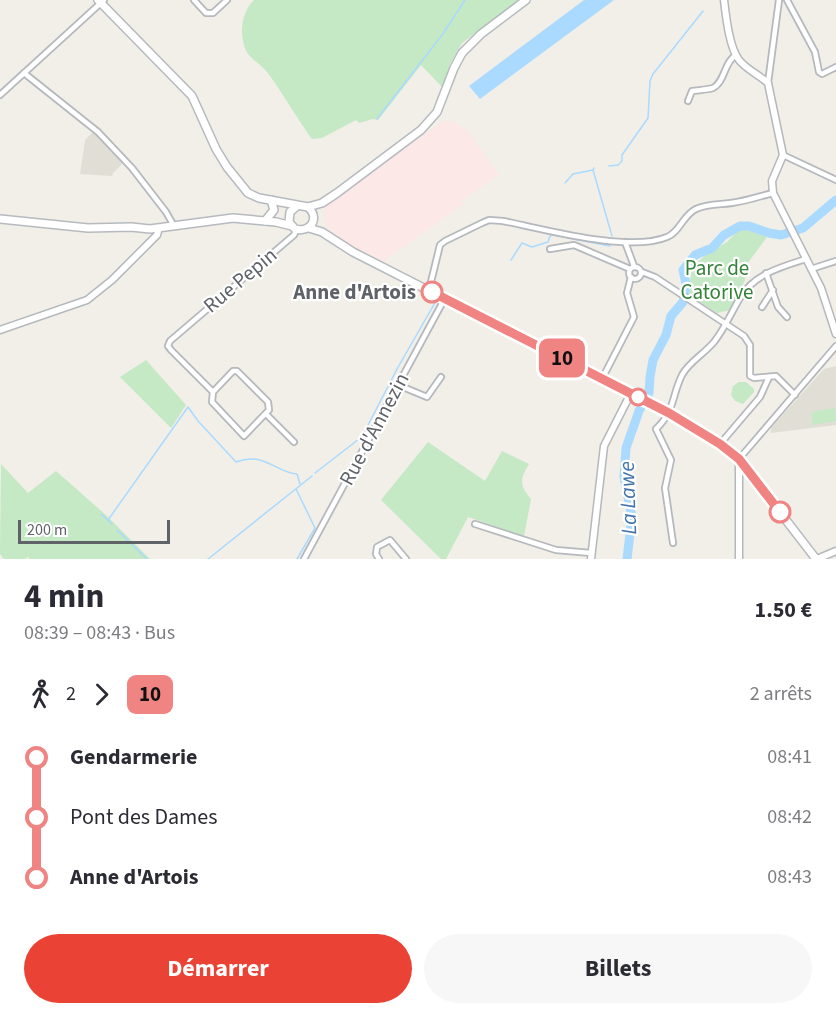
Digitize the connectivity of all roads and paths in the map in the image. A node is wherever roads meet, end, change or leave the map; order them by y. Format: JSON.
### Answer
{"nodes":[{"id":1,"x":194,"y":0,"type":"edge"},
{"id":2,"x":227,"y":0,"type":"edge"},
{"id":3,"x":526,"y":0,"type":"edge"},
{"id":4,"x":724,"y":0,"type":"edge"},
{"id":5,"x":779,"y":0,"type":"edge"},
{"id":6,"x":787,"y":0,"type":"edge"},
{"id":7,"x":101,"y":1,"type":"edge"},
{"id":8,"x":736,"y":55,"type":"junction"},
{"id":9,"x":836,"y":67,"type":"edge"},
{"id":10,"x":24,"y":74,"type":"junction"},
{"id":11,"x":768,"y":83,"type":"junction"},
{"id":12,"x":0,"y":95,"type":"edge"},
{"id":13,"x":688,"y":102,"type":"dead end"},
{"id":14,"x":783,"y":154,"type":"junction"},
{"id":15,"x":835,"y":178,"type":"edge"},
{"id":16,"x":773,"y":193,"type":"junction"},
{"id":17,"x":274,"y":200,"type":"junction"},
{"id":18,"x":322,"y":203,"type":"junction"},
{"id":19,"x":297,"y":206,"type":"junction"},
{"id":20,"x":308,"y":207,"type":"junction"},
{"id":21,"x":289,"y":215,"type":"junction"},
{"id":22,"x":314,"y":217,"type":"junction"},
{"id":23,"x":0,"y":219,"type":"edge"},
{"id":24,"x":265,"y":222,"type":"junction"},
{"id":25,"x":276,"y":222,"type":"junction"},
{"id":26,"x":174,"y":226,"type":"junction"},
{"id":27,"x":159,"y":228,"type":"junction"},
{"id":28,"x":295,"y":228,"type":"junction"},
{"id":29,"x":309,"y":228,"type":"junction"},
{"id":30,"x":150,"y":229,"type":"junction"},
{"id":31,"x":322,"y":232,"type":"junction"},
{"id":32,"x":150,"y":242,"type":"junction"},
{"id":33,"x":625,"y":242,"type":"junction"},
{"id":34,"x":550,"y":249,"type":"dead end"},
{"id":35,"x":806,"y":259,"type":"junction"},
{"id":36,"x":836,"y":261,"type":"edge"},
{"id":37,"x":632,"y":268,"type":"junction"},
{"id":38,"x":811,"y":269,"type":"junction"},
{"id":39,"x":642,"y":272,"type":"junction"},
{"id":40,"x":766,"y":273,"type":"junction"},
{"id":41,"x":631,"y":278,"type":"junction"},
{"id":42,"x":430,"y":287,"type":"junction"},
{"id":43,"x":772,"y":290,"type":"junction"},
{"id":44,"x":445,"y":298,"type":"junction"},
{"id":45,"x":762,"y":307,"type":"dead end"},
{"id":46,"x":787,"y":317,"type":"dead end"},
{"id":47,"x":726,"y":324,"type":"junction"},
{"id":48,"x":835,"y":325,"type":"edge"},
{"id":49,"x":0,"y":330,"type":"edge"},
{"id":50,"x":836,"y":333,"type":"edge"},
{"id":51,"x":836,"y":346,"type":"edge"},
{"id":52,"x":441,"y":377,"type":"dead end"},
{"id":53,"x":770,"y":377,"type":"junction"},
{"id":54,"x":603,"y":379,"type":"junction"},
{"id":55,"x":398,"y":385,"type":"junction"},
{"id":56,"x":213,"y":392,"type":"junction"},
{"id":57,"x":631,"y":393,"type":"junction"},
{"id":58,"x":795,"y":395,"type":"junction"},
{"id":59,"x":669,"y":413,"type":"junction"},
{"id":60,"x":266,"y":414,"type":"junction"},
{"id":61,"x":294,"y":442,"type":"dead end"},
{"id":62,"x":720,"y":444,"type":"junction"},
{"id":63,"x":739,"y":459,"type":"junction"},
{"id":64,"x":475,"y":524,"type":"dead end"},
{"id":65,"x":673,"y":543,"type":"dead end"},
{"id":66,"x":836,"y":551,"type":"edge"},
{"id":67,"x":591,"y":556,"type":"edge"},
{"id":68,"x":304,"y":559,"type":"edge"},
{"id":69,"x":379,"y":559,"type":"edge"},
{"id":70,"x":406,"y":559,"type":"edge"},
{"id":71,"x":739,"y":559,"type":"edge"},
{"id":72,"x":816,"y":559,"type":"edge"}],
"edges":[{"from":1,"to":2,"type":"street"},
{"from":3,"to":18,"type":"main road"},
{"from":4,"to":8,"type":"street"},
{"from":5,"to":11,"type":"street"},
{"from":6,"to":9,"type":"street"},
{"from":7,"to":10,"type":"street"},
{"from":7,"to":17,"type":"main road"},
{"from":8,"to":11,"type":"street"},
{"from":8,"to":13,"type":"street"},
{"from":10,"to":12,"type":"street"},
{"from":10,"to":26,"type":"street"},
{"from":11,"to":14,"type":"street"},
{"from":14,"to":15,"type":"street"},
{"from":14,"to":16,"type":"street"},
{"from":16,"to":33,"type":"street"},
{"from":16,"to":35,"type":"street"},
{"from":17,"to":19,"type":"main road"},
{"from":17,"to":21,"type":"main road"},
{"from":17,"to":24,"type":"main road"},
{"from":18,"to":20,"type":"main road"},
{"from":18,"to":22,"type":"main road"},
{"from":19,"to":20,"type":"main road"},
{"from":19,"to":21,"type":"main road"},
{"from":20,"to":22,"type":"main road"},
{"from":21,"to":25,"type":"main road"},
{"from":21,"to":28,"type":"main road"},
{"from":22,"to":29,"type":"main road"},
{"from":22,"to":31,"type":"main road"},
{"from":23,"to":30,"type":"main road"},
{"from":24,"to":25,"type":"main road"},
{"from":24,"to":26,"type":"main road"},
{"from":25,"to":28,"type":"main road"},
{"from":26,"to":27,"type":"main road"},
{"from":27,"to":30,"type":"main road"},
{"from":27,"to":32,"type":"street"},
{"from":28,"to":29,"type":"main road"},
{"from":28,"to":56,"type":"street","name":"Rue Pepin"},
{"from":29,"to":31,"type":"main road"},
{"from":30,"to":32,"type":"street"},
{"from":31,"to":42,"type":"main road"},
{"from":32,"to":49,"type":"street"},
{"from":33,"to":37,"type":"street"},
{"from":33,"to":42,"type":"street"},
{"from":34,"to":37,"type":"street"},
{"from":35,"to":38,"type":"street"},
{"from":35,"to":40,"type":"street"},
{"from":36,"to":38,"type":"street"},
{"from":37,"to":39,"type":"street"},
{"from":37,"to":41,"type":"street"},
{"from":38,"to":48,"type":"street"},
{"from":39,"to":41,"type":"street"},
{"from":39,"to":47,"type":"street"},
{"from":40,"to":43,"type":"street"},
{"from":40,"to":47,"type":"street"},
{"from":41,"to":54,"type":"street"},
{"from":42,"to":44,"type":"main road"},
{"from":43,"to":45,"type":"street"},
{"from":43,"to":46,"type":"street"},
{"from":44,"to":54,"type":"main road"},
{"from":44,"to":55,"type":"street","name":"Rue d'Annezin"},
{"from":47,"to":53,"type":"street"},
{"from":47,"to":59,"type":"street"},
{"from":48,"to":50,"type":"street"},
{"from":51,"to":58,"type":"street"},
{"from":52,"to":55,"type":"street"},
{"from":53,"to":58,"type":"street"},
{"from":53,"to":62,"type":"street"},
{"from":54,"to":57,"type":"main road"},
{"from":55,"to":68,"type":"street","name":"Rue d'Annezin"},
{"from":56,"to":60,"type":"street"},
{"from":56,"to":60,"type":"street"},
{"from":57,"to":59,"type":"main road"},
{"from":57,"to":67,"type":"street"},
{"from":58,"to":63,"type":"street"},
{"from":59,"to":62,"type":"main road"},
{"from":59,"to":65,"type":"street"},
{"from":60,"to":61,"type":"street"},
{"from":62,"to":63,"type":"main road"},
{"from":63,"to":71,"type":"street"},
{"from":63,"to":72,"type":"main road"},
{"from":64,"to":67,"type":"street"},
{"from":66,"to":72,"type":"street"},
{"from":69,"to":70,"type":"street"}]}
